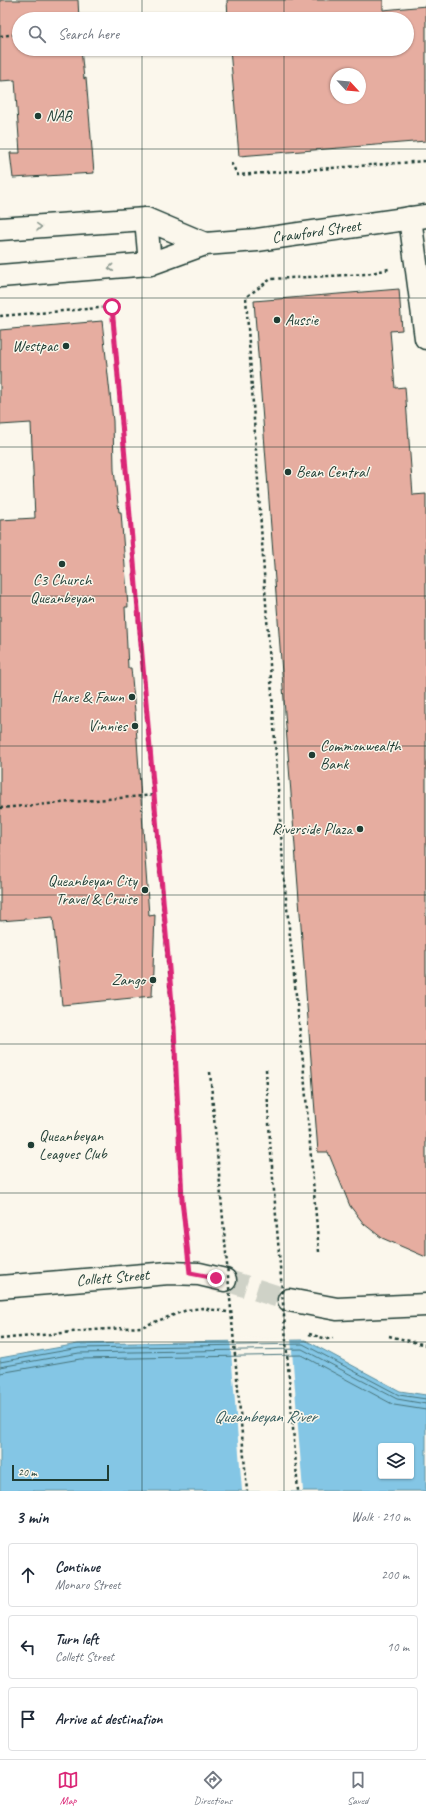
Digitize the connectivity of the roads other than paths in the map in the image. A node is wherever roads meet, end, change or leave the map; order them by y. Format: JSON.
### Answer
{"nodes":[{"id":1,"x":418,"y":217,"type":"edge"},
{"id":2,"x":146,"y":219,"type":"junction"},
{"id":3,"x":0,"y":229,"type":"edge"},
{"id":4,"x":205,"y":244,"type":"junction"},
{"id":5,"x":150,"y":264,"type":"junction"},
{"id":6,"x":0,"y":276,"type":"edge"},
{"id":7,"x":426,"y":338,"type":"edge"},
{"id":8,"x":225,"y":1280,"type":"tunnel mouth"},
{"id":9,"x":0,"y":1287,"type":"edge"},
{"id":10,"x":289,"y":1300,"type":"tunnel mouth"},
{"id":11,"x":426,"y":1305,"type":"edge"}],
"edges":[{"from":1,"to":4,"type":"main road","name":"Crawford Street"},
{"from":1,"to":7,"type":"main road"},
{"from":3,"to":2,"type":"main road","name":"Crawford Street","one_way":true},
{"from":2,"to":4,"type":"main road","name":"Crawford Street"},
{"from":2,"to":5,"type":"main road"},
{"from":4,"to":5,"type":"main road","name":"Crawford Street"},
{"from":5,"to":6,"type":"main road","name":"Crawford Street","one_way":true},
{"from":8,"to":9,"type":"main road","name":"Collett Street"},
{"from":10,"to":11,"type":"main road"}]}
